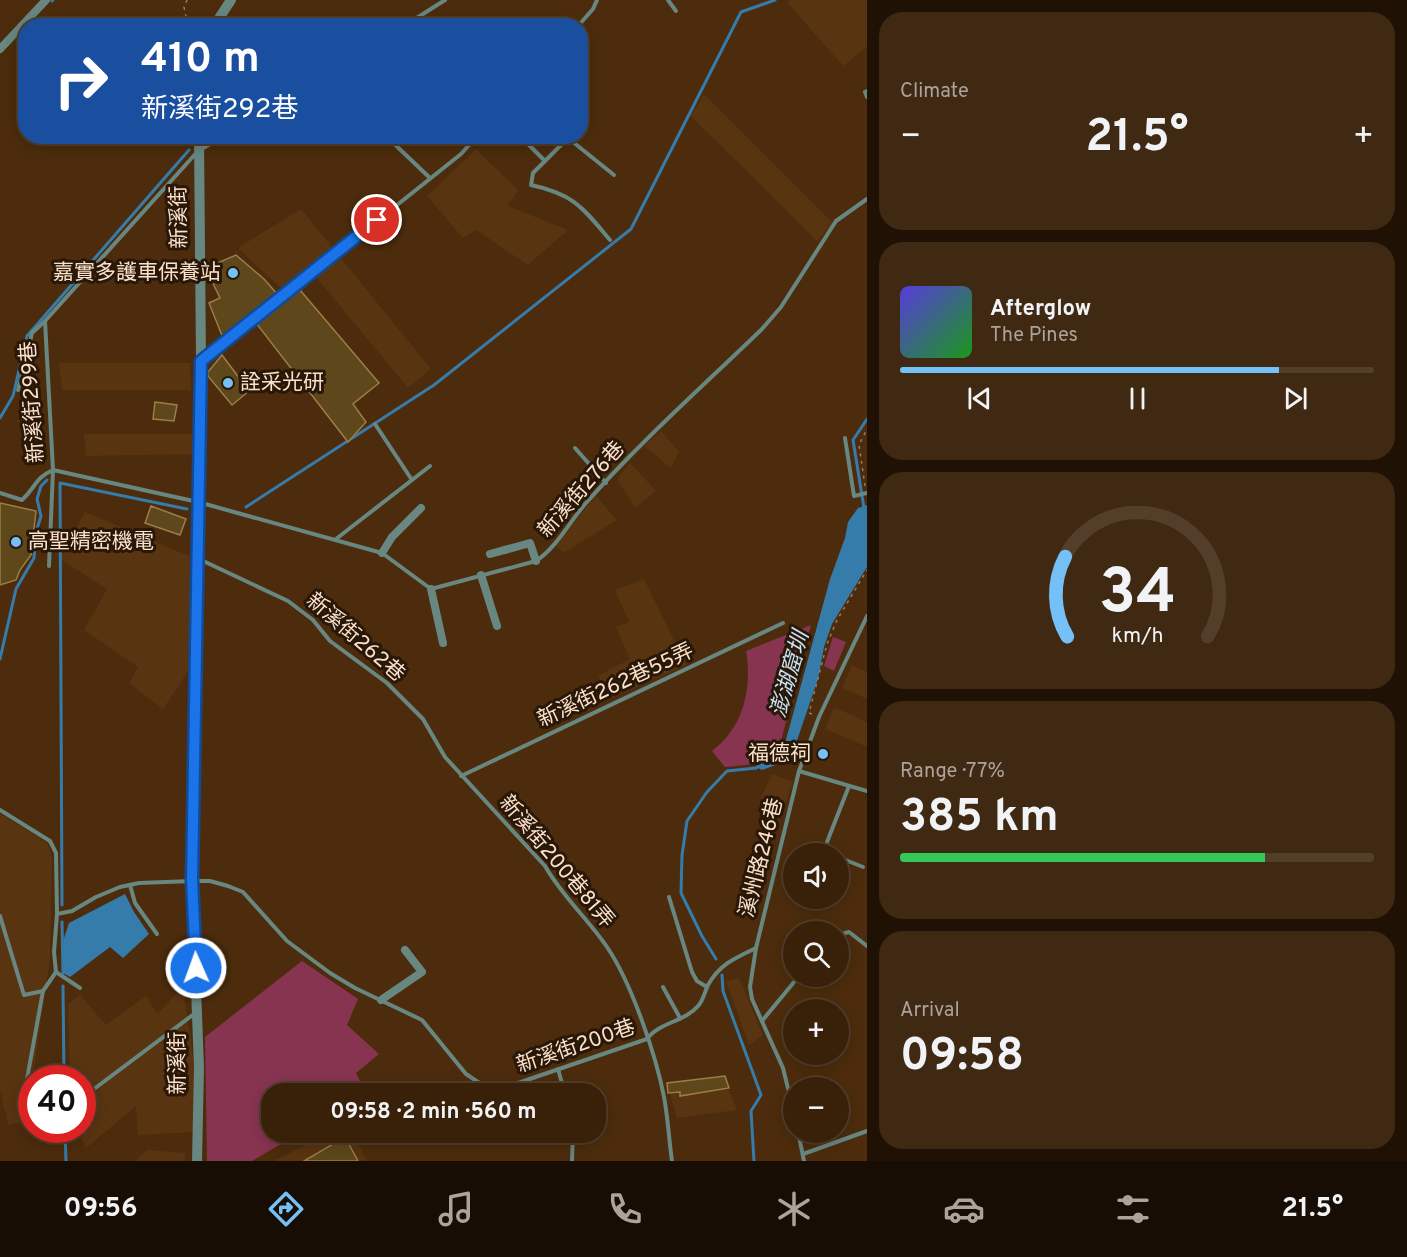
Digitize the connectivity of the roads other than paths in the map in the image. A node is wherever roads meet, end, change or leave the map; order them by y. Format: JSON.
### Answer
{"nodes":[{"id":1,"x":46,"y":0,"type":"edge"},
{"id":2,"x":231,"y":0,"type":"edge"},
{"id":3,"x":445,"y":0,"type":"edge"},
{"id":4,"x":597,"y":0,"type":"edge"},
{"id":5,"x":668,"y":0,"type":"edge"},
{"id":6,"x":676,"y":11,"type":"dead end"},
{"id":7,"x":29,"y":18,"type":"edge"},
{"id":8,"x":219,"y":18,"type":"edge"},
{"id":9,"x":417,"y":18,"type":"edge"},
{"id":10,"x":585,"y":18,"type":"edge"},
{"id":11,"x":18,"y":30,"type":"edge"},
{"id":12,"x":0,"y":49,"type":"edge"},
{"id":13,"x":867,"y":91,"type":"edge"},
{"id":14,"x":867,"y":97,"type":"edge"},
{"id":15,"x":198,"y":144,"type":"edge"},
{"id":16,"x":210,"y":144,"type":"edge"},
{"id":17,"x":394,"y":144,"type":"edge"},
{"id":18,"x":470,"y":144,"type":"edge"},
{"id":19,"x":528,"y":144,"type":"edge"},
{"id":20,"x":562,"y":144,"type":"edge"},
{"id":21,"x":575,"y":144,"type":"edge"},
{"id":22,"x":198,"y":151,"type":"junction"},
{"id":23,"x":545,"y":161,"type":"junction"},
{"id":24,"x":614,"y":176,"type":"dead end"},
{"id":25,"x":430,"y":178,"type":"junction"},
{"id":26,"x":867,"y":198,"type":"edge"},
{"id":27,"x":610,"y":240,"type":"dead end"},
{"id":28,"x":45,"y":321,"type":"junction"},
{"id":29,"x":201,"y":361,"type":"junction"},
{"id":30,"x":18,"y":390,"type":"dead end"},
{"id":31,"x":375,"y":424,"type":"dead end"},
{"id":32,"x":844,"y":438,"type":"dead end"},
{"id":33,"x":575,"y":448,"type":"dead end"},
{"id":34,"x":430,"y":466,"type":"dead end"},
{"id":35,"x":53,"y":470,"type":"junction"},
{"id":36,"x":412,"y":480,"type":"junction"},
{"id":37,"x":606,"y":483,"type":"junction"},
{"id":38,"x":0,"y":493,"type":"edge"},
{"id":39,"x":867,"y":493,"type":"edge"},
{"id":40,"x":198,"y":502,"type":"junction"},
{"id":41,"x":422,"y":508,"type":"dead end"},
{"id":42,"x":336,"y":540,"type":"junction"},
{"id":43,"x":382,"y":553,"type":"junction"},
{"id":44,"x":490,"y":554,"type":"dead end"},
{"id":45,"x":199,"y":559,"type":"junction"},
{"id":46,"x":536,"y":561,"type":"junction"},
{"id":47,"x":50,"y":566,"type":"dead end"},
{"id":48,"x":481,"y":575,"type":"junction"},
{"id":49,"x":431,"y":589,"type":"junction"},
{"id":50,"x":867,"y":616,"type":"edge"},
{"id":51,"x":783,"y":623,"type":"dead end"},
{"id":52,"x":497,"y":626,"type":"dead end"},
{"id":53,"x":443,"y":643,"type":"dead end"},
{"id":54,"x":799,"y":771,"type":"junction"},
{"id":55,"x":462,"y":776,"type":"junction"},
{"id":56,"x":849,"y":786,"type":"junction"},
{"id":57,"x":867,"y":791,"type":"edge"},
{"id":58,"x":0,"y":810,"type":"edge"},
{"id":59,"x":827,"y":843,"type":"edge"},
{"id":60,"x":849,"y":861,"type":"edge"},
{"id":61,"x":863,"y":867,"type":"dead end"},
{"id":62,"x":192,"y":880,"type":"junction"},
{"id":63,"x":130,"y":885,"type":"junction"},
{"id":64,"x":669,"y":897,"type":"dead end"},
{"id":65,"x":57,"y":914,"type":"junction"},
{"id":66,"x":0,"y":916,"type":"edge"},
{"id":67,"x":849,"y":932,"type":"edge"},
{"id":68,"x":158,"y":934,"type":"dead end"},
{"id":69,"x":867,"y":946,"type":"edge"},
{"id":70,"x":756,"y":948,"type":"junction"},
{"id":71,"x":405,"y":950,"type":"dead end"},
{"id":72,"x":56,"y":972,"type":"junction"},
{"id":73,"x":663,"y":987,"type":"dead end"},
{"id":74,"x":707,"y":987,"type":"junction"},
{"id":75,"x":790,"y":987,"type":"edge"},
{"id":76,"x":80,"y":988,"type":"dead end"},
{"id":77,"x":43,"y":992,"type":"junction"},
{"id":78,"x":381,"y":1000,"type":"junction"},
{"id":79,"x":197,"y":1012,"type":"junction"},
{"id":80,"x":680,"y":1018,"type":"junction"},
{"id":81,"x":762,"y":1021,"type":"junction"},
{"id":82,"x":647,"y":1039,"type":"junction"},
{"id":83,"x":30,"y":1065,"type":"edge"},
{"id":84,"x":558,"y":1069,"type":"junction"},
{"id":85,"x":785,"y":1077,"type":"edge"},
{"id":86,"x":480,"y":1083,"type":"edge"},
{"id":87,"x":515,"y":1083,"type":"edge"},
{"id":88,"x":562,"y":1083,"type":"edge"},
{"id":89,"x":96,"y":1088,"type":"edge"},
{"id":90,"x":867,"y":1131,"type":"edge"},
{"id":91,"x":573,"y":1143,"type":"edge"},
{"id":92,"x":800,"y":1143,"type":"edge"},
{"id":93,"x":803,"y":1154,"type":"junction"},
{"id":94,"x":196,"y":1161,"type":"edge"},
{"id":95,"x":572,"y":1161,"type":"edge"},
{"id":96,"x":672,"y":1161,"type":"edge"},
{"id":97,"x":804,"y":1161,"type":"edge"}],
"edges":[{"from":1,"to":7,"type":"street"},
{"from":2,"to":8,"type":"street"},
{"from":3,"to":9,"type":"lane"},
{"from":4,"to":10,"type":"lane"},
{"from":5,"to":6,"type":"lane"},
{"from":11,"to":12,"type":"street"},
{"from":13,"to":14,"type":"lane"},
{"from":15,"to":22,"type":"street","name":"新溪街"},
{"from":16,"to":22,"type":"lane","name":"新溪街299巷"},
{"from":17,"to":25,"type":"lane"},
{"from":18,"to":25,"type":"lane"},
{"from":19,"to":23,"type":"lane"},
{"from":20,"to":23,"type":"lane"},
{"from":21,"to":24,"type":"lane"},
{"from":22,"to":28,"type":"lane","name":"新溪街299巷"},
{"from":22,"to":29,"type":"street","name":"新溪街"},
{"from":23,"to":27,"type":"lane"},
{"from":25,"to":29,"type":"lane"},
{"from":26,"to":37,"type":"lane","name":"新溪街276巷"},
{"from":28,"to":30,"type":"lane"},
{"from":28,"to":35,"type":"lane","name":"新溪街299巷"},
{"from":29,"to":40,"type":"street","name":"新溪街"},
{"from":31,"to":36,"type":"lane"},
{"from":32,"to":39,"type":"lane"},
{"from":33,"to":37,"type":"lane"},
{"from":34,"to":36,"type":"lane"},
{"from":35,"to":38,"type":"lane"},
{"from":35,"to":40,"type":"lane"},
{"from":35,"to":47,"type":"lane","name":"新溪街299巷"},
{"from":36,"to":42,"type":"lane"},
{"from":37,"to":46,"type":"lane","name":"新溪街276巷"},
{"from":40,"to":42,"type":"lane"},
{"from":40,"to":45,"type":"street","name":"新溪街"},
{"from":41,"to":43,"type":"street"},
{"from":42,"to":43,"type":"lane"},
{"from":43,"to":49,"type":"lane"},
{"from":44,"to":46,"type":"street"},
{"from":45,"to":55,"type":"lane","name":"新溪街262巷"},
{"from":45,"to":62,"type":"street","name":"新溪街"},
{"from":46,"to":48,"type":"lane","name":"新溪街276巷"},
{"from":48,"to":49,"type":"lane","name":"新溪街276巷"},
{"from":48,"to":52,"type":"street"},
{"from":49,"to":53,"type":"street"},
{"from":50,"to":54,"type":"lane","name":"溪州路246巷"},
{"from":51,"to":55,"type":"lane","name":"新溪街262巷55弄"},
{"from":54,"to":56,"type":"lane"},
{"from":54,"to":70,"type":"lane","name":"溪州路246巷"},
{"from":55,"to":82,"type":"lane","name":"新溪街200巷81弄"},
{"from":56,"to":57,"type":"lane"},
{"from":56,"to":59,"type":"lane"},
{"from":58,"to":65,"type":"lane"},
{"from":60,"to":61,"type":"lane"},
{"from":62,"to":63,"type":"lane"},
{"from":62,"to":78,"type":"lane"},
{"from":62,"to":79,"type":"street","name":"新溪街"},
{"from":63,"to":65,"type":"lane"},
{"from":63,"to":68,"type":"lane"},
{"from":64,"to":74,"type":"lane"},
{"from":65,"to":72,"type":"lane"},
{"from":66,"to":77,"type":"lane"},
{"from":67,"to":69,"type":"lane"},
{"from":70,"to":74,"type":"lane","name":"新溪街200巷"},
{"from":70,"to":81,"type":"lane","name":"溪州路246巷"},
{"from":71,"to":78,"type":"street"},
{"from":72,"to":76,"type":"lane"},
{"from":72,"to":77,"type":"lane"},
{"from":73,"to":80,"type":"lane"},
{"from":74,"to":80,"type":"lane","name":"新溪街200巷"},
{"from":75,"to":81,"type":"lane"},
{"from":77,"to":83,"type":"lane"},
{"from":78,"to":86,"type":"lane"},
{"from":79,"to":89,"type":"lane"},
{"from":79,"to":94,"type":"street","name":"新溪街"},
{"from":80,"to":82,"type":"lane","name":"新溪街200巷"},
{"from":81,"to":85,"type":"lane","name":"溪州路246巷"},
{"from":82,"to":84,"type":"lane","name":"新溪街200巷"},
{"from":82,"to":96,"type":"lane","name":"新溪街200巷81弄"},
{"from":84,"to":87,"type":"lane","name":"新溪街200巷"},
{"from":84,"to":88,"type":"lane"},
{"from":90,"to":93,"type":"lane"},
{"from":91,"to":95,"type":"lane"},
{"from":92,"to":93,"type":"lane"},
{"from":93,"to":97,"type":"lane"}]}
